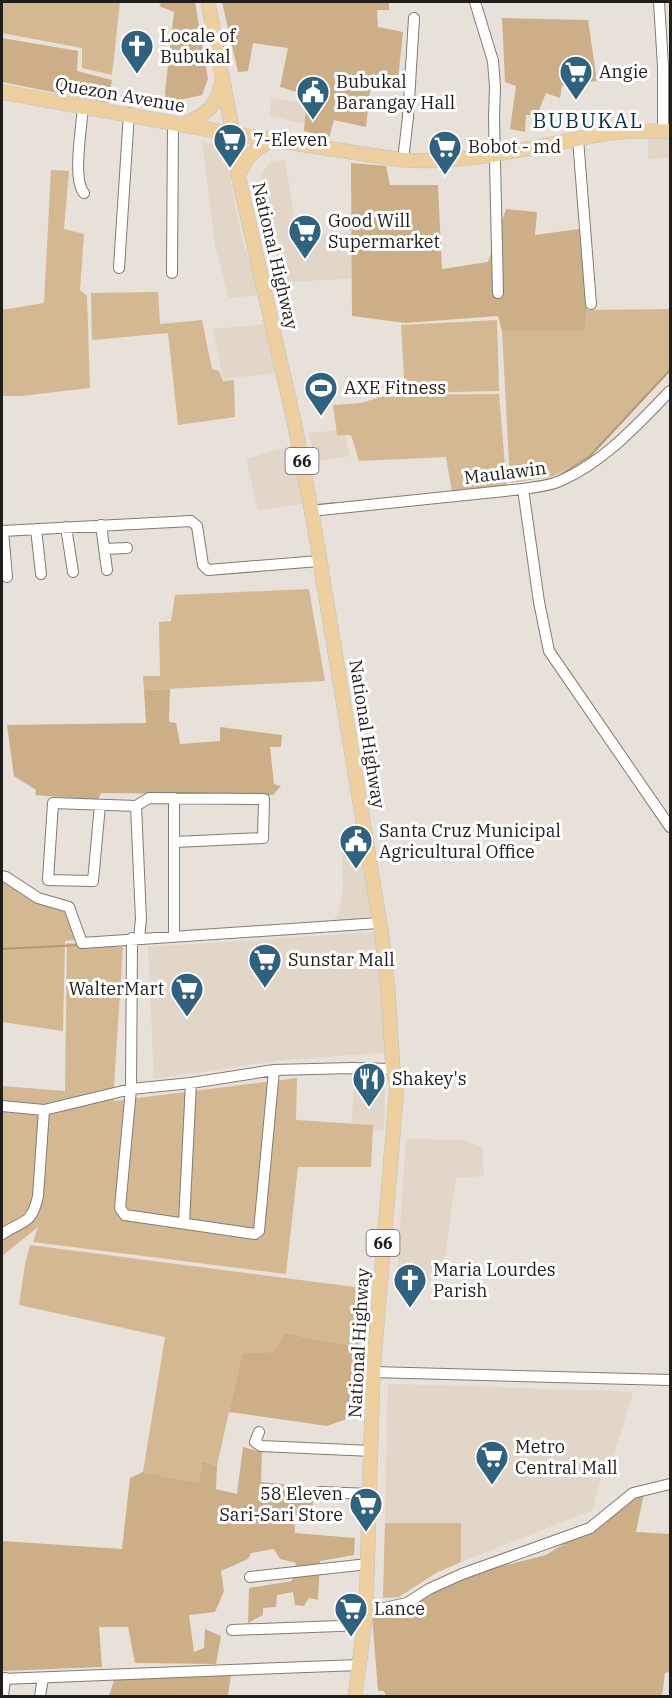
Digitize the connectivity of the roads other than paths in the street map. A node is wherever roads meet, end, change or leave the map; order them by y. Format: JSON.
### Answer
{"nodes":[{"id":1,"x":207,"y":2,"type":"edge"},
{"id":2,"x":475,"y":2,"type":"edge"},
{"id":3,"x":659,"y":2,"type":"edge"},
{"id":4,"x":414,"y":18,"type":"dead end"},
{"id":5,"x":667,"y":65,"type":"edge"},
{"id":6,"x":222,"y":73,"type":"junction"},
{"id":7,"x":2,"y":92,"type":"edge"},
{"id":8,"x":83,"y":106,"type":"junction"},
{"id":9,"x":129,"y":113,"type":"junction"},
{"id":10,"x":179,"y":123,"type":"junction"},
{"id":11,"x":667,"y":131,"type":"edge"},
{"id":12,"x":233,"y":134,"type":"junction"},
{"id":13,"x":578,"y":139,"type":"junction"},
{"id":14,"x":273,"y":140,"type":"junction"},
{"id":15,"x":495,"y":153,"type":"junction"},
{"id":16,"x":403,"y":160,"type":"junction"},
{"id":17,"x":238,"y":176,"type":"junction"},
{"id":18,"x":84,"y":193,"type":"dead end"},
{"id":19,"x":119,"y":268,"type":"dead end"},
{"id":20,"x":172,"y":273,"type":"dead end"},
{"id":21,"x":498,"y":293,"type":"dead end"},
{"id":22,"x":591,"y":304,"type":"dead end"},
{"id":23,"x":670,"y":391,"type":"edge"},
{"id":24,"x":523,"y":489,"type":"junction"},
{"id":25,"x":311,"y":511,"type":"junction"},
{"id":26,"x":101,"y":525,"type":"junction"},
{"id":27,"x":66,"y":527,"type":"junction"},
{"id":28,"x":36,"y":529,"type":"junction"},
{"id":29,"x":2,"y":531,"type":"edge"},
{"id":30,"x":127,"y":548,"type":"dead end"},
{"id":31,"x":104,"y":549,"type":"junction"},
{"id":32,"x":319,"y":561,"type":"junction"},
{"id":33,"x":107,"y":570,"type":"dead end"},
{"id":34,"x":73,"y":572,"type":"dead end"},
{"id":35,"x":41,"y":574,"type":"dead end"},
{"id":36,"x":7,"y":577,"type":"dead end"},
{"id":37,"x":174,"y":798,"type":"junction"},
{"id":38,"x":100,"y":805,"type":"junction"},
{"id":39,"x":136,"y":806,"type":"junction"},
{"id":40,"x":670,"y":826,"type":"edge"},
{"id":41,"x":175,"y":842,"type":"junction"},
{"id":42,"x":2,"y":876,"type":"edge"},
{"id":43,"x":379,"y":923,"type":"junction"},
{"id":44,"x":174,"y":937,"type":"junction"},
{"id":45,"x":136,"y":938,"type":"junction"},
{"id":46,"x":393,"y":1069,"type":"junction"},
{"id":47,"x":274,"y":1070,"type":"junction"},
{"id":48,"x":191,"y":1083,"type":"junction"},
{"id":49,"x":131,"y":1089,"type":"junction"},
{"id":50,"x":2,"y":1106,"type":"edge"},
{"id":51,"x":44,"y":1110,"type":"junction"},
{"id":52,"x":184,"y":1223,"type":"junction"},
{"id":53,"x":2,"y":1234,"type":"edge"},
{"id":54,"x":373,"y":1372,"type":"junction"},
{"id":55,"x":670,"y":1380,"type":"edge"},
{"id":56,"x":259,"y":1432,"type":"dead end"},
{"id":57,"x":372,"y":1451,"type":"junction"},
{"id":58,"x":670,"y":1484,"type":"edge"},
{"id":59,"x":320,"y":1492,"type":"dead end"},
{"id":60,"x":371,"y":1494,"type":"junction"},
{"id":61,"x":368,"y":1564,"type":"junction"},
{"id":62,"x":250,"y":1576,"type":"dead end"},
{"id":63,"x":366,"y":1619,"type":"junction"},
{"id":64,"x":232,"y":1630,"type":"dead end"},
{"id":65,"x":359,"y":1665,"type":"junction"},
{"id":66,"x":3,"y":1678,"type":"edge"},
{"id":67,"x":43,"y":1678,"type":"junction"},
{"id":68,"x":3,"y":1696,"type":"edge"},
{"id":69,"x":40,"y":1696,"type":"edge"},
{"id":70,"x":355,"y":1696,"type":"edge"}],
"edges":[{"from":1,"to":6,"type":"main road","name":"National Highway","number":"66"},
{"from":2,"to":15,"type":"street"},
{"from":3,"to":5,"type":"street"},
{"from":4,"to":16,"type":"street"},
{"from":5,"to":11,"type":"street"},
{"from":6,"to":10,"type":"main road"},
{"from":6,"to":12,"type":"main road","name":"National Highway","number":"66"},
{"from":7,"to":8,"type":"main road","name":"Quezon Avenue"},
{"from":8,"to":9,"type":"main road","name":"Quezon Avenue"},
{"from":8,"to":18,"type":"street"},
{"from":9,"to":10,"type":"main road","name":"Quezon Avenue"},
{"from":9,"to":19,"type":"street"},
{"from":10,"to":12,"type":"main road","name":"Quezon Avenue"},
{"from":10,"to":20,"type":"street"},
{"from":11,"to":13,"type":"main road","name":"Quezon Avenue"},
{"from":12,"to":14,"type":"main road","name":"Quezon Avenue"},
{"from":12,"to":17,"type":"main road","name":"National Highway","number":"66"},
{"from":13,"to":15,"type":"main road","name":"Quezon Avenue"},
{"from":13,"to":22,"type":"street"},
{"from":14,"to":16,"type":"main road","name":"Quezon Avenue"},
{"from":14,"to":17,"type":"main road"},
{"from":15,"to":16,"type":"main road","name":"Quezon Avenue"},
{"from":15,"to":21,"type":"street"},
{"from":17,"to":25,"type":"main road","name":"National Highway","number":"66"},
{"from":23,"to":24,"type":"street","name":"Maulawin"},
{"from":24,"to":25,"type":"street","name":"Maulawin"},
{"from":24,"to":40,"type":"street"},
{"from":25,"to":32,"type":"main road","name":"National Highway","number":"66"},
{"from":26,"to":27,"type":"street"},
{"from":26,"to":31,"type":"street"},
{"from":26,"to":32,"type":"street"},
{"from":27,"to":28,"type":"street"},
{"from":27,"to":34,"type":"street"},
{"from":28,"to":29,"type":"street"},
{"from":28,"to":35,"type":"street"},
{"from":29,"to":36,"type":"street"},
{"from":30,"to":31,"type":"street"},
{"from":31,"to":33,"type":"street"},
{"from":32,"to":43,"type":"main road","name":"National Highway","number":"66"},
{"from":37,"to":39,"type":"street"},
{"from":37,"to":41,"type":"street"},
{"from":37,"to":41,"type":"street"},
{"from":38,"to":38,"type":"street"},
{"from":38,"to":39,"type":"street"},
{"from":39,"to":45,"type":"street"},
{"from":41,"to":44,"type":"street"},
{"from":42,"to":45,"type":"street"},
{"from":43,"to":44,"type":"street"},
{"from":43,"to":46,"type":"main road","name":"National Highway","number":"66"},
{"from":44,"to":45,"type":"street"},
{"from":45,"to":49,"type":"street"},
{"from":46,"to":47,"type":"street"},
{"from":46,"to":54,"type":"main road","name":"National Highway","number":"66"},
{"from":47,"to":48,"type":"street"},
{"from":47,"to":52,"type":"street"},
{"from":48,"to":49,"type":"street"},
{"from":48,"to":52,"type":"street"},
{"from":49,"to":51,"type":"street"},
{"from":49,"to":52,"type":"street"},
{"from":50,"to":51,"type":"street"},
{"from":51,"to":53,"type":"street"},
{"from":54,"to":55,"type":"street"},
{"from":54,"to":57,"type":"main road","name":"National Highway","number":"66"},
{"from":56,"to":57,"type":"street"},
{"from":57,"to":60,"type":"main road","name":"National Highway","number":"66"},
{"from":58,"to":63,"type":"street"},
{"from":59,"to":60,"type":"street"},
{"from":60,"to":61,"type":"main road","name":"National Highway","number":"66"},
{"from":61,"to":62,"type":"street"},
{"from":61,"to":63,"type":"main road","name":"National Highway","number":"66"},
{"from":63,"to":64,"type":"street"},
{"from":63,"to":65,"type":"main road","name":"National Highway","number":"66"},
{"from":65,"to":67,"type":"street"},
{"from":65,"to":70,"type":"main road","name":"National Highway","number":"66"},
{"from":66,"to":67,"type":"street"},
{"from":66,"to":68,"type":"street"},
{"from":67,"to":69,"type":"street"}]}
